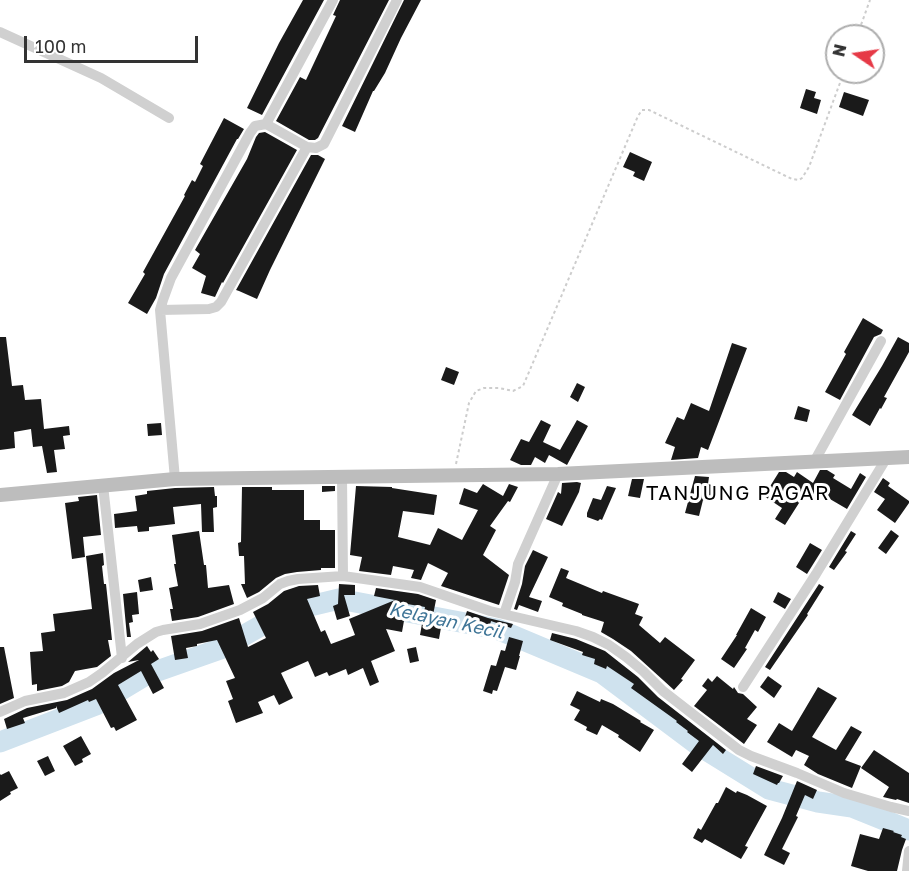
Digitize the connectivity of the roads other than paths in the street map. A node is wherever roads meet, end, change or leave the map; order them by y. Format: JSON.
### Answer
{"nodes":[{"id":1,"x":333,"y":0,"type":"edge"},
{"id":2,"x":397,"y":0,"type":"edge"},
{"id":3,"x":0,"y":32,"type":"edge"},
{"id":4,"x":169,"y":118,"type":"dead end"},
{"id":5,"x":266,"y":124,"type":"junction"},
{"id":6,"x":307,"y":147,"type":"junction"},
{"id":7,"x":160,"y":310,"type":"junction"},
{"id":8,"x":880,"y":341,"type":"dead end"},
{"id":9,"x":909,"y":457,"type":"edge"},
{"id":10,"x":886,"y":459,"type":"junction"},
{"id":11,"x":814,"y":462,"type":"junction"},
{"id":12,"x":558,"y":474,"type":"junction"},
{"id":13,"x":342,"y":476,"type":"junction"},
{"id":14,"x":175,"y":479,"type":"junction"},
{"id":15,"x":103,"y":485,"type":"junction"},
{"id":16,"x":0,"y":495,"type":"edge"},
{"id":17,"x":343,"y":576,"type":"junction"},
{"id":18,"x":504,"y":614,"type":"junction"},
{"id":19,"x":122,"y":658,"type":"junction"},
{"id":20,"x":743,"y":687,"type":"dead end"},
{"id":21,"x":0,"y":712,"type":"edge"},
{"id":22,"x":909,"y":811,"type":"edge"},
{"id":23,"x":909,"y":852,"type":"edge"},
{"id":24,"x":906,"y":871,"type":"edge"}],
"edges":[{"from":1,"to":5,"type":"street"},
{"from":2,"to":6,"type":"street"},
{"from":3,"to":4,"type":"street"},
{"from":5,"to":6,"type":"street"},
{"from":5,"to":7,"type":"street"},
{"from":6,"to":7,"type":"street"},
{"from":7,"to":14,"type":"street"},
{"from":8,"to":11,"type":"street"},
{"from":9,"to":10,"type":"street"},
{"from":10,"to":11,"type":"street"},
{"from":10,"to":20,"type":"street"},
{"from":11,"to":12,"type":"street"},
{"from":12,"to":13,"type":"street"},
{"from":12,"to":18,"type":"street"},
{"from":13,"to":14,"type":"street"},
{"from":13,"to":17,"type":"street"},
{"from":14,"to":15,"type":"street"},
{"from":15,"to":16,"type":"street"},
{"from":15,"to":19,"type":"street"},
{"from":17,"to":18,"type":"street"},
{"from":17,"to":19,"type":"street"},
{"from":18,"to":22,"type":"street"},
{"from":19,"to":21,"type":"street"},
{"from":23,"to":24,"type":"street"}]}
